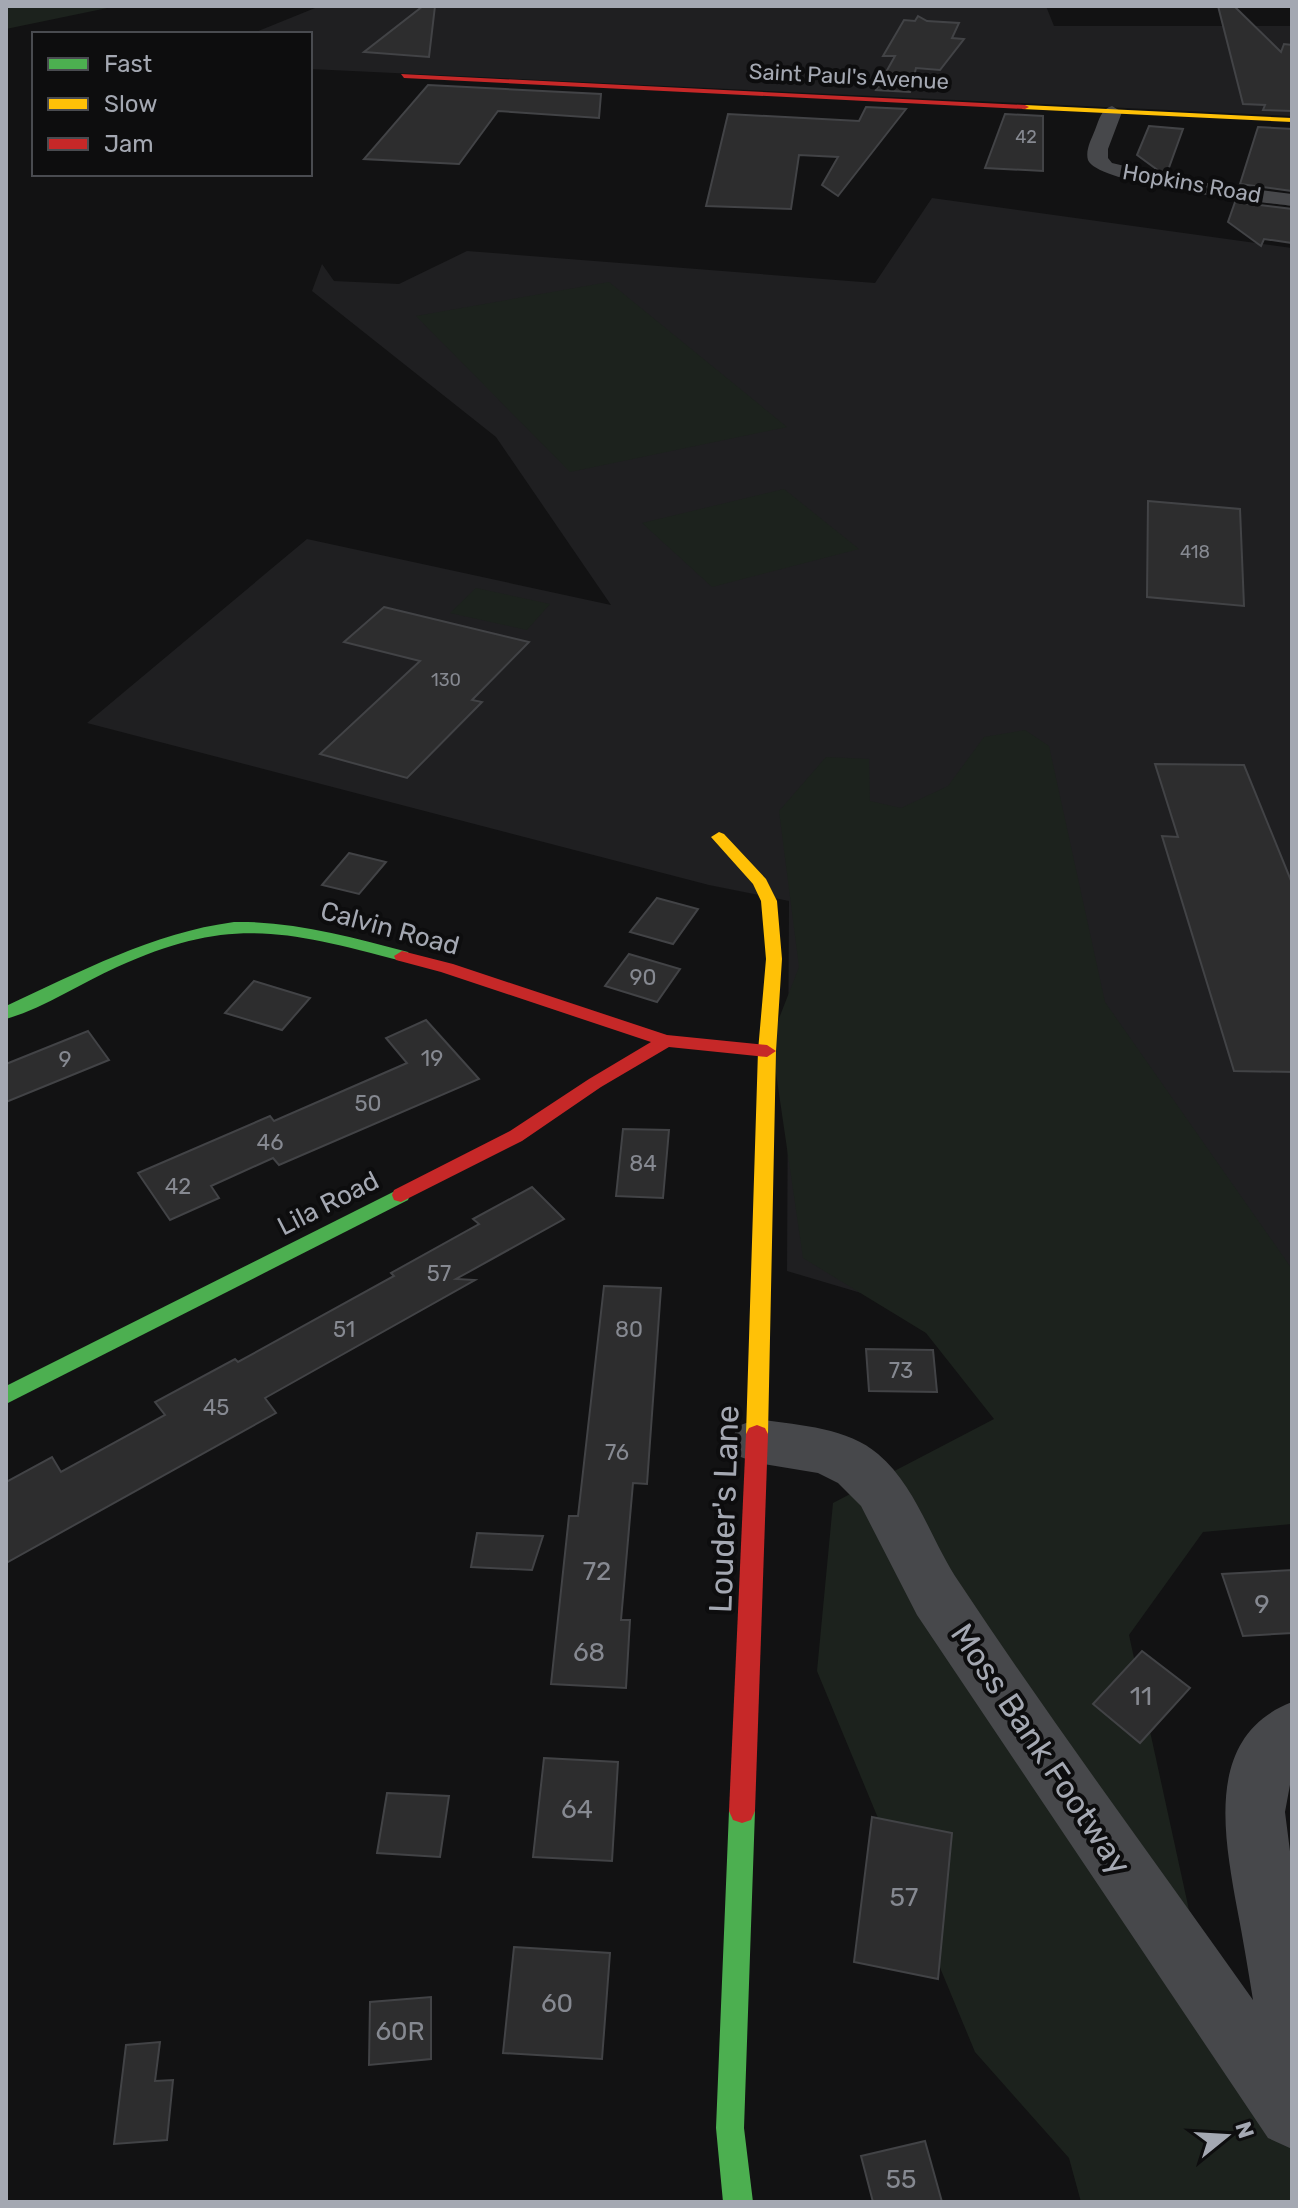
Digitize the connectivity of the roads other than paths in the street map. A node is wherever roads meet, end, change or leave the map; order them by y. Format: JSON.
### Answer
{"nodes":[{"id":1,"x":404,"y":76,"type":"dead end"},
{"id":2,"x":1112,"y":112,"type":"junction"},
{"id":3,"x":1292,"y":120,"type":"edge"},
{"id":4,"x":1292,"y":200,"type":"edge"},
{"id":5,"x":719,"y":837,"type":"dead end"},
{"id":6,"x":6,"y":1013,"type":"edge"},
{"id":7,"x":666,"y":1041,"type":"junction"},
{"id":8,"x":767,"y":1051,"type":"junction"},
{"id":9,"x":6,"y":1396,"type":"edge"},
{"id":10,"x":757,"y":1441,"type":"junction"},
{"id":11,"x":1292,"y":1730,"type":"edge"},
{"id":12,"x":1292,"y":2029,"type":"edge"},
{"id":13,"x":1292,"y":2114,"type":"edge"},
{"id":14,"x":738,"y":2202,"type":"edge"}],
"edges":[{"from":1,"to":2,"type":"street","name":"Saint Paul's Avenue"},
{"from":2,"to":3,"type":"street","name":"Saint Paul's Avenue"},
{"from":2,"to":4,"type":"street","name":"Hopkins Road"},
{"from":5,"to":8,"type":"street","name":"Louder's Lane"},
{"from":6,"to":7,"type":"street","name":"Calvin Road"},
{"from":7,"to":8,"type":"street","name":"Calvin Road"},
{"from":7,"to":9,"type":"street","name":"Lila Road"},
{"from":8,"to":10,"type":"street","name":"Louder's Lane"},
{"from":10,"to":13,"type":"street","name":"Moss Bank Footway"},
{"from":10,"to":14,"type":"street","name":"Louder's Lane"},
{"from":11,"to":12,"type":"street"}]}
